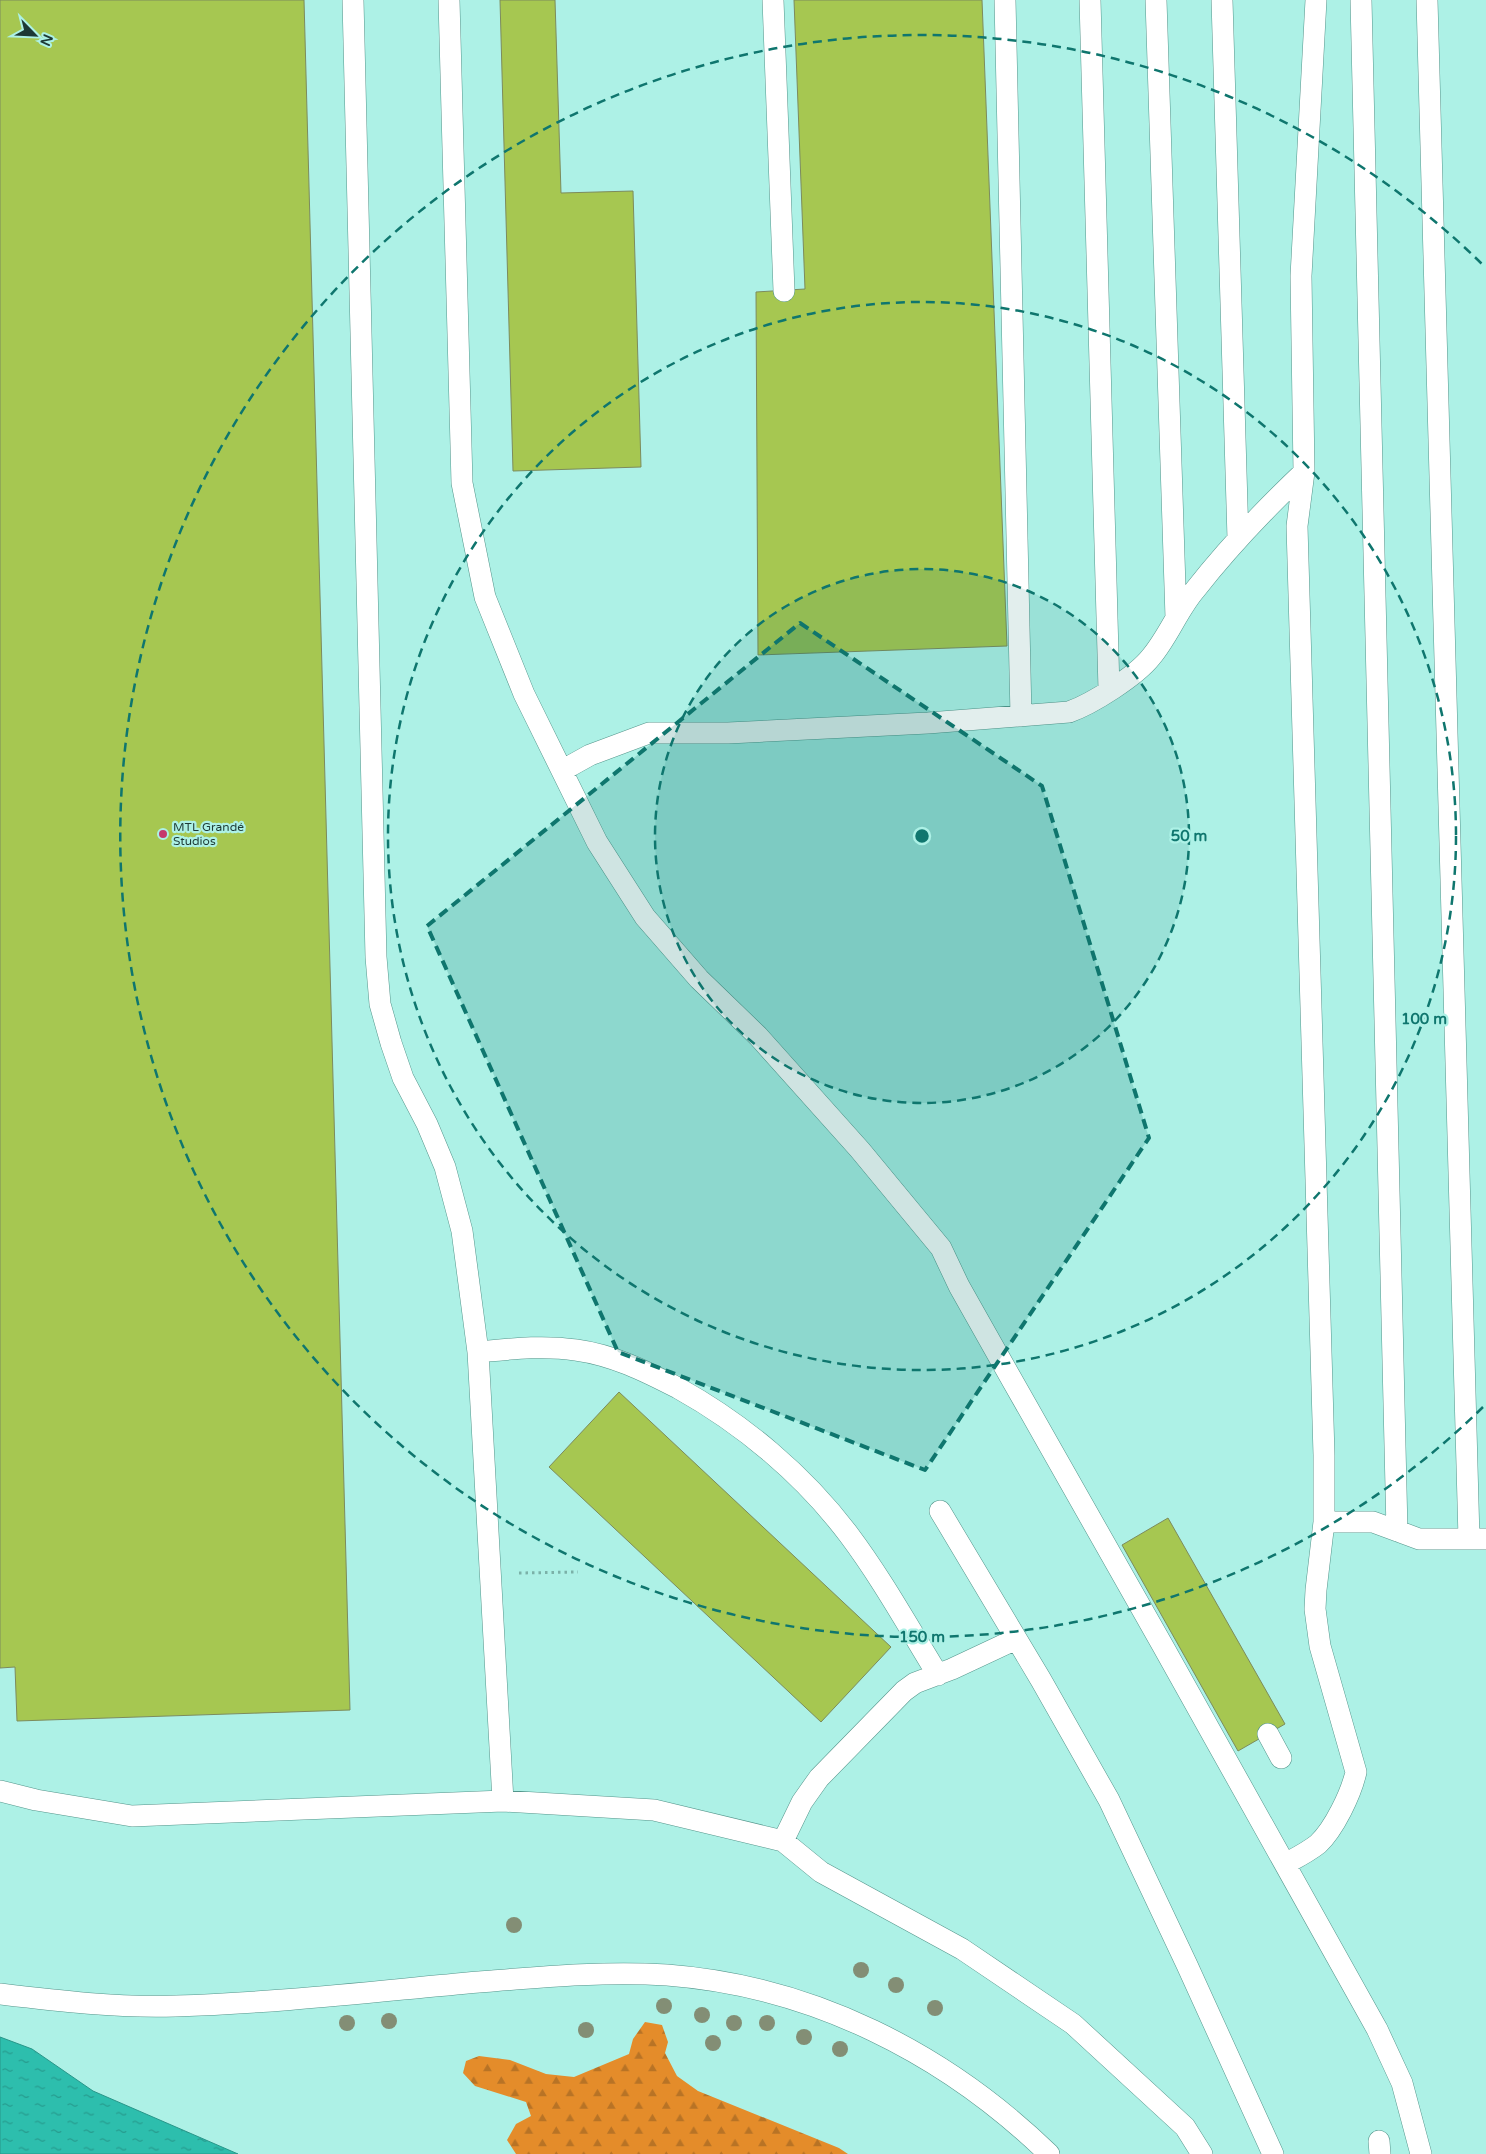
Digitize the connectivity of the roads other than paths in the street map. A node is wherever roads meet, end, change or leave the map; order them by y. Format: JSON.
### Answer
{"nodes":[{"id":1,"x":353,"y":0,"type":"edge"},
{"id":2,"x":449,"y":0,"type":"edge"},
{"id":3,"x":772,"y":0,"type":"edge"},
{"id":4,"x":1005,"y":0,"type":"edge"},
{"id":5,"x":1090,"y":0,"type":"edge"},
{"id":6,"x":1156,"y":0,"type":"edge"},
{"id":7,"x":1222,"y":0,"type":"edge"},
{"id":8,"x":1360,"y":0,"type":"edge"},
{"id":9,"x":1427,"y":0,"type":"edge"},
{"id":10,"x":1312,"y":4,"type":"edge"},
{"id":11,"x":784,"y":290,"type":"dead end"},
{"id":12,"x":1304,"y":472,"type":"junction"},
{"id":13,"x":1238,"y":539,"type":"junction"},
{"id":14,"x":1176,"y":618,"type":"junction"},
{"id":15,"x":1109,"y":690,"type":"junction"},
{"id":16,"x":1021,"y":716,"type":"junction"},
{"id":17,"x":563,"y":770,"type":"junction"},
{"id":18,"x":478,"y":1352,"type":"junction"},
{"id":19,"x":940,"y":1511,"type":"dead end"},
{"id":20,"x":1324,"y":1522,"type":"junction"},
{"id":21,"x":1398,"y":1531,"type":"junction"},
{"id":22,"x":1477,"y":1539,"type":"edge"},
{"id":23,"x":1016,"y":1639,"type":"junction"},
{"id":24,"x":938,"y":1675,"type":"junction"},
{"id":25,"x":1268,"y":1734,"type":"dead end"},
{"id":26,"x":1281,"y":1758,"type":"dead end"},
{"id":27,"x":0,"y":1791,"type":"edge"},
{"id":28,"x":503,"y":1801,"type":"junction"},
{"id":29,"x":783,"y":1841,"type":"junction"},
{"id":30,"x":1285,"y":1864,"type":"junction"},
{"id":31,"x":0,"y":1994,"type":"edge"},
{"id":32,"x":1049,"y":2154,"type":"edge"},
{"id":33,"x":1202,"y":2154,"type":"edge"},
{"id":34,"x":1273,"y":2154,"type":"edge"},
{"id":35,"x":1421,"y":2154,"type":"edge"}],
"edges":[{"from":1,"to":18,"type":"lane"},
{"from":2,"to":17,"type":"lane"},
{"from":3,"to":11,"type":"lane"},
{"from":4,"to":16,"type":"lane"},
{"from":5,"to":15,"type":"lane"},
{"from":6,"to":14,"type":"lane"},
{"from":7,"to":13,"type":"lane"},
{"from":8,"to":21,"type":"lane"},
{"from":9,"to":22,"type":"lane"},
{"from":10,"to":12,"type":"lane"},
{"from":12,"to":13,"type":"lane"},
{"from":12,"to":20,"type":"lane"},
{"from":13,"to":14,"type":"lane"},
{"from":14,"to":15,"type":"lane"},
{"from":15,"to":16,"type":"lane"},
{"from":16,"to":17,"type":"lane"},
{"from":17,"to":30,"type":"lane"},
{"from":18,"to":24,"type":"lane"},
{"from":18,"to":28,"type":"lane"},
{"from":19,"to":23,"type":"lane"},
{"from":20,"to":21,"type":"lane"},
{"from":20,"to":30,"type":"lane"},
{"from":21,"to":22,"type":"lane"},
{"from":23,"to":24,"type":"lane"},
{"from":23,"to":34,"type":"lane"},
{"from":24,"to":29,"type":"lane"},
{"from":25,"to":26,"type":"lane"},
{"from":27,"to":28,"type":"lane"},
{"from":28,"to":29,"type":"lane"},
{"from":29,"to":33,"type":"lane"},
{"from":30,"to":35,"type":"lane"},
{"from":31,"to":32,"type":"lane"}]}
